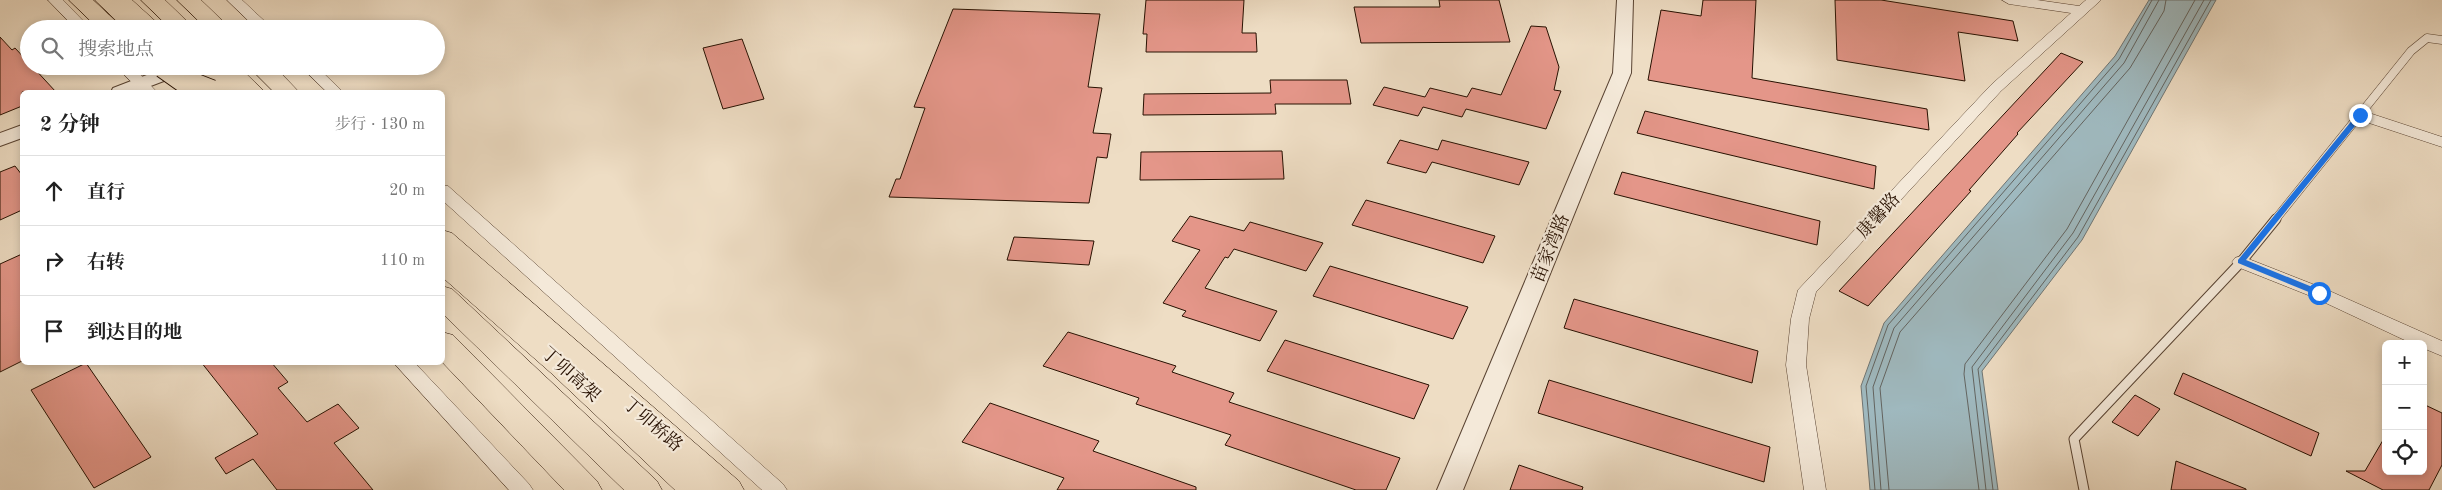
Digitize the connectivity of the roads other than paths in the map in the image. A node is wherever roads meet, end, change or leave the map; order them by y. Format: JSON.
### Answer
{"nodes":[{"id":1,"x":55,"y":0,"type":"edge"},
{"id":2,"x":80,"y":0,"type":"edge"},
{"id":3,"x":106,"y":0,"type":"edge"},
{"id":4,"x":119,"y":0,"type":"edge"},
{"id":5,"x":152,"y":0,"type":"edge"},
{"id":6,"x":188,"y":0,"type":"edge"},
{"id":7,"x":234,"y":0,"type":"edge"},
{"id":8,"x":1625,"y":0,"type":"edge"},
{"id":9,"x":2009,"y":0,"type":"edge"},
{"id":10,"x":2088,"y":6,"type":"edge"},
{"id":11,"x":75,"y":20,"type":"edge"},
{"id":12,"x":103,"y":20,"type":"edge"},
{"id":13,"x":128,"y":20,"type":"edge"},
{"id":14,"x":142,"y":20,"type":"edge"},
{"id":15,"x":174,"y":20,"type":"edge"},
{"id":16,"x":210,"y":20,"type":"edge"},
{"id":17,"x":256,"y":20,"type":"edge"},
{"id":18,"x":2442,"y":40,"type":"edge"},
{"id":19,"x":132,"y":75,"type":"edge"},
{"id":20,"x":168,"y":75,"type":"edge"},
{"id":21,"x":185,"y":75,"type":"edge"},
{"id":22,"x":189,"y":75,"type":"edge"},
{"id":23,"x":197,"y":75,"type":"edge"},
{"id":24,"x":234,"y":75,"type":"edge"},
{"id":25,"x":269,"y":75,"type":"edge"},
{"id":26,"x":317,"y":75,"type":"edge"},
{"id":27,"x":145,"y":88,"type":"edge"},
{"id":28,"x":132,"y":90,"type":"edge"},
{"id":29,"x":203,"y":90,"type":"edge"},
{"id":30,"x":206,"y":90,"type":"edge"},
{"id":31,"x":224,"y":90,"type":"edge"},
{"id":32,"x":251,"y":90,"type":"edge"},
{"id":33,"x":285,"y":90,"type":"edge"},
{"id":34,"x":333,"y":90,"type":"edge"},
{"id":35,"x":2360,"y":115,"type":"junction"},
{"id":36,"x":20,"y":132,"type":"edge"},
{"id":37,"x":0,"y":140,"type":"edge"},
{"id":38,"x":2442,"y":142,"type":"edge"},
{"id":39,"x":445,"y":193,"type":"edge"},
{"id":40,"x":445,"y":242,"type":"edge"},
{"id":41,"x":2241,"y":262,"type":"junction"},
{"id":42,"x":445,"y":264,"type":"edge"},
{"id":43,"x":445,"y":299,"type":"edge"},
{"id":44,"x":445,"y":346,"type":"edge"},
{"id":45,"x":2442,"y":349,"type":"edge"},
{"id":46,"x":405,"y":365,"type":"edge"},
{"id":47,"x":522,"y":490,"type":"edge"},
{"id":48,"x":585,"y":490,"type":"edge"},
{"id":49,"x":644,"y":490,"type":"edge"},
{"id":50,"x":698,"y":490,"type":"edge"},
{"id":51,"x":728,"y":490,"type":"edge"},
{"id":52,"x":776,"y":490,"type":"edge"},
{"id":53,"x":1450,"y":490,"type":"edge"},
{"id":54,"x":1815,"y":490,"type":"edge"},
{"id":55,"x":2084,"y":490,"type":"edge"}],
"edges":[{"from":1,"to":11,"type":"street"},
{"from":2,"to":12,"type":"main road"},
{"from":3,"to":13,"type":"main road"},
{"from":4,"to":14,"type":"main road"},
{"from":5,"to":15,"type":"main road"},
{"from":6,"to":16,"type":"main road"},
{"from":7,"to":17,"type":"street"},
{"from":8,"to":53,"type":"street","name":"苗家湾路"},
{"from":9,"to":10,"type":"street"},
{"from":10,"to":54,"type":"street","name":"康馨路"},
{"from":18,"to":35,"type":"lane"},
{"from":19,"to":27,"type":"street"},
{"from":20,"to":27,"type":"street"},
{"from":21,"to":30,"type":"main road","bridge":true},
{"from":22,"to":29,"type":"main road"},
{"from":23,"to":31,"type":"main road"},
{"from":24,"to":32,"type":"main road"},
{"from":25,"to":33,"type":"main road"},
{"from":26,"to":34,"type":"street"},
{"from":27,"to":28,"type":"street"},
{"from":35,"to":38,"type":"street"},
{"from":35,"to":41,"type":"lane"},
{"from":36,"to":37,"type":"street"},
{"from":39,"to":52,"type":"street"},
{"from":40,"to":51,"type":"main road","name":"丁卯桥路"},
{"from":41,"to":45,"type":"street"},
{"from":41,"to":55,"type":"lane"},
{"from":42,"to":50,"type":"main road","name":"丁卯高架"},
{"from":43,"to":49,"type":"main road","name":"丁卯高架"},
{"from":44,"to":48,"type":"main road"},
{"from":46,"to":47,"type":"street"}]}
